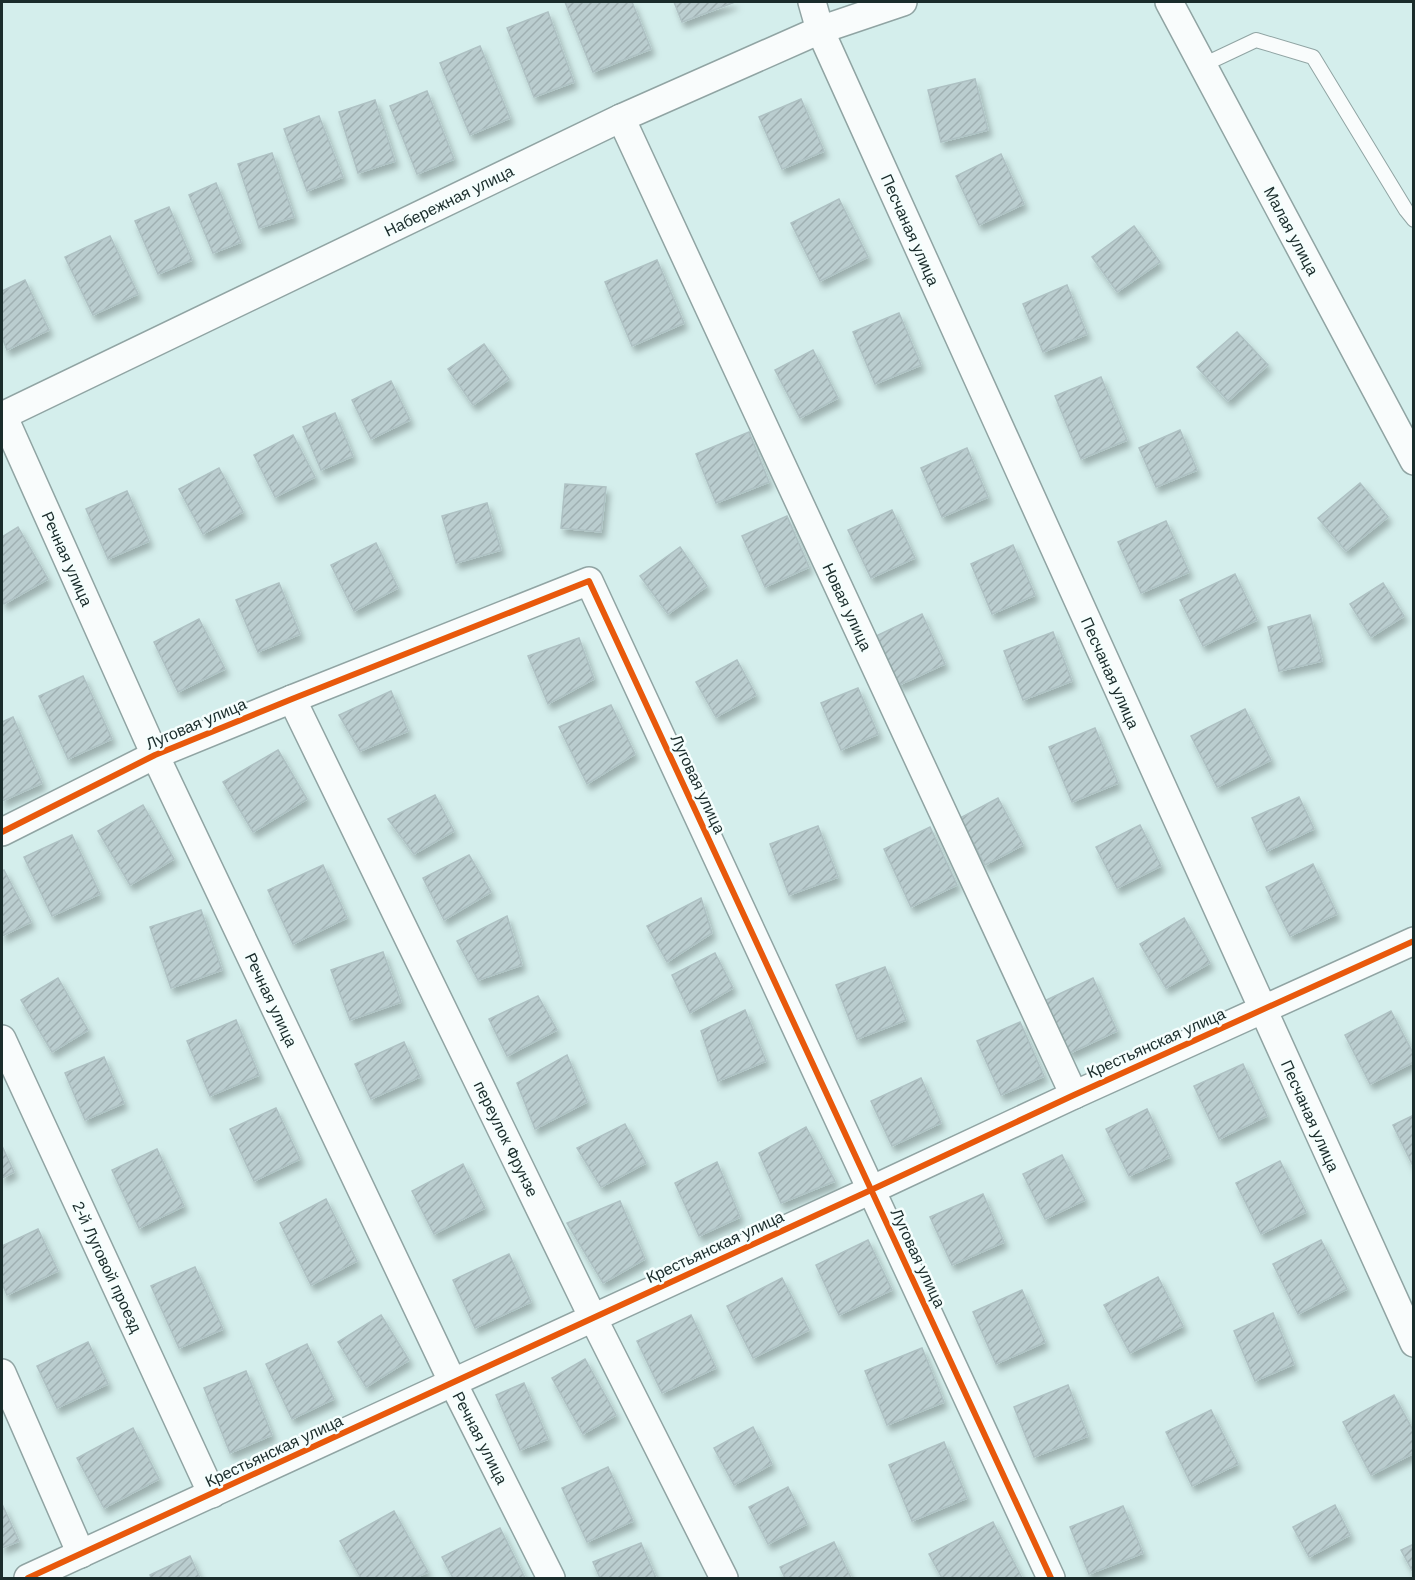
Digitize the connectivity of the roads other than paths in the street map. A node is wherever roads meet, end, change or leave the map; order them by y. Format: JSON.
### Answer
{"nodes":[{"id":1,"x":812,"y":2,"type":"edge"},
{"id":2,"x":903,"y":2,"type":"edge"},
{"id":3,"x":1169,"y":2,"type":"edge"},
{"id":4,"x":820,"y":30,"type":"junction"},
{"id":5,"x":1203,"y":65,"type":"junction"},
{"id":6,"x":621,"y":118,"type":"junction"},
{"id":7,"x":1413,"y":220,"type":"edge"},
{"id":8,"x":2,"y":416,"type":"edge"},
{"id":9,"x":1413,"y":461,"type":"edge"},
{"id":10,"x":292,"y":699,"type":"junction"},
{"id":11,"x":155,"y":755,"type":"junction"},
{"id":12,"x":2,"y":832,"type":"edge"},
{"id":13,"x":1413,"y":940,"type":"edge"},
{"id":14,"x":1262,"y":1010,"type":"junction"},
{"id":15,"x":2,"y":1039,"type":"edge"},
{"id":16,"x":1074,"y":1095,"type":"junction"},
{"id":17,"x":872,"y":1190,"type":"junction"},
{"id":18,"x":593,"y":1318,"type":"junction"},
{"id":19,"x":1413,"y":1343,"type":"edge"},
{"id":20,"x":2,"y":1373,"type":"edge"},
{"id":21,"x":453,"y":1383,"type":"junction"},
{"id":22,"x":212,"y":1494,"type":"junction"},
{"id":23,"x":81,"y":1554,"type":"junction"},
{"id":24,"x":28,"y":1578,"type":"edge"},
{"id":25,"x":551,"y":1578,"type":"edge"},
{"id":26,"x":724,"y":1578,"type":"edge"},
{"id":27,"x":1051,"y":1578,"type":"edge"}],
"edges":[{"from":1,"to":4,"type":"street","name":"Песчаная улица"},
{"from":2,"to":4,"type":"street","name":"Набережная улица"},
{"from":3,"to":5,"type":"street","name":"Малая улица"},
{"from":4,"to":6,"type":"street","name":"Набережная улица"},
{"from":4,"to":14,"type":"street","name":"Песчаная улица"},
{"from":5,"to":7,"type":"lane"},
{"from":5,"to":9,"type":"street","name":"Малая улица"},
{"from":6,"to":8,"type":"street","name":"Набережная улица"},
{"from":6,"to":16,"type":"street","name":"Новая улица"},
{"from":8,"to":11,"type":"street","name":"Речная улица"},
{"from":10,"to":11,"type":"street","name":"Луговая улица"},
{"from":10,"to":17,"type":"street","name":"Луговая улица"},
{"from":10,"to":18,"type":"street","name":"переулок Фрунзе"},
{"from":11,"to":12,"type":"street","name":"Луговая улица"},
{"from":11,"to":21,"type":"street","name":"Речная улица"},
{"from":13,"to":14,"type":"street","name":"Крестьянская улица"},
{"from":14,"to":16,"type":"street","name":"Крестьянская улица"},
{"from":14,"to":19,"type":"street","name":"Песчаная улица"},
{"from":15,"to":22,"type":"street","name":"2-й Луговой проезд"},
{"from":16,"to":17,"type":"street","name":"Крестьянская улица"},
{"from":17,"to":18,"type":"street","name":"Крестьянская улица"},
{"from":17,"to":27,"type":"street","name":"Луговая улица"},
{"from":18,"to":21,"type":"street","name":"Крестьянская улица"},
{"from":18,"to":26,"type":"street","name":"переулок Фрунзе"},
{"from":20,"to":23,"type":"street"},
{"from":21,"to":22,"type":"street","name":"Крестьянская улица"},
{"from":21,"to":25,"type":"street","name":"Речная улица"},
{"from":22,"to":23,"type":"street","name":"Крестьянская улица"},
{"from":23,"to":24,"type":"street","name":"Крестьянская улица"}]}
